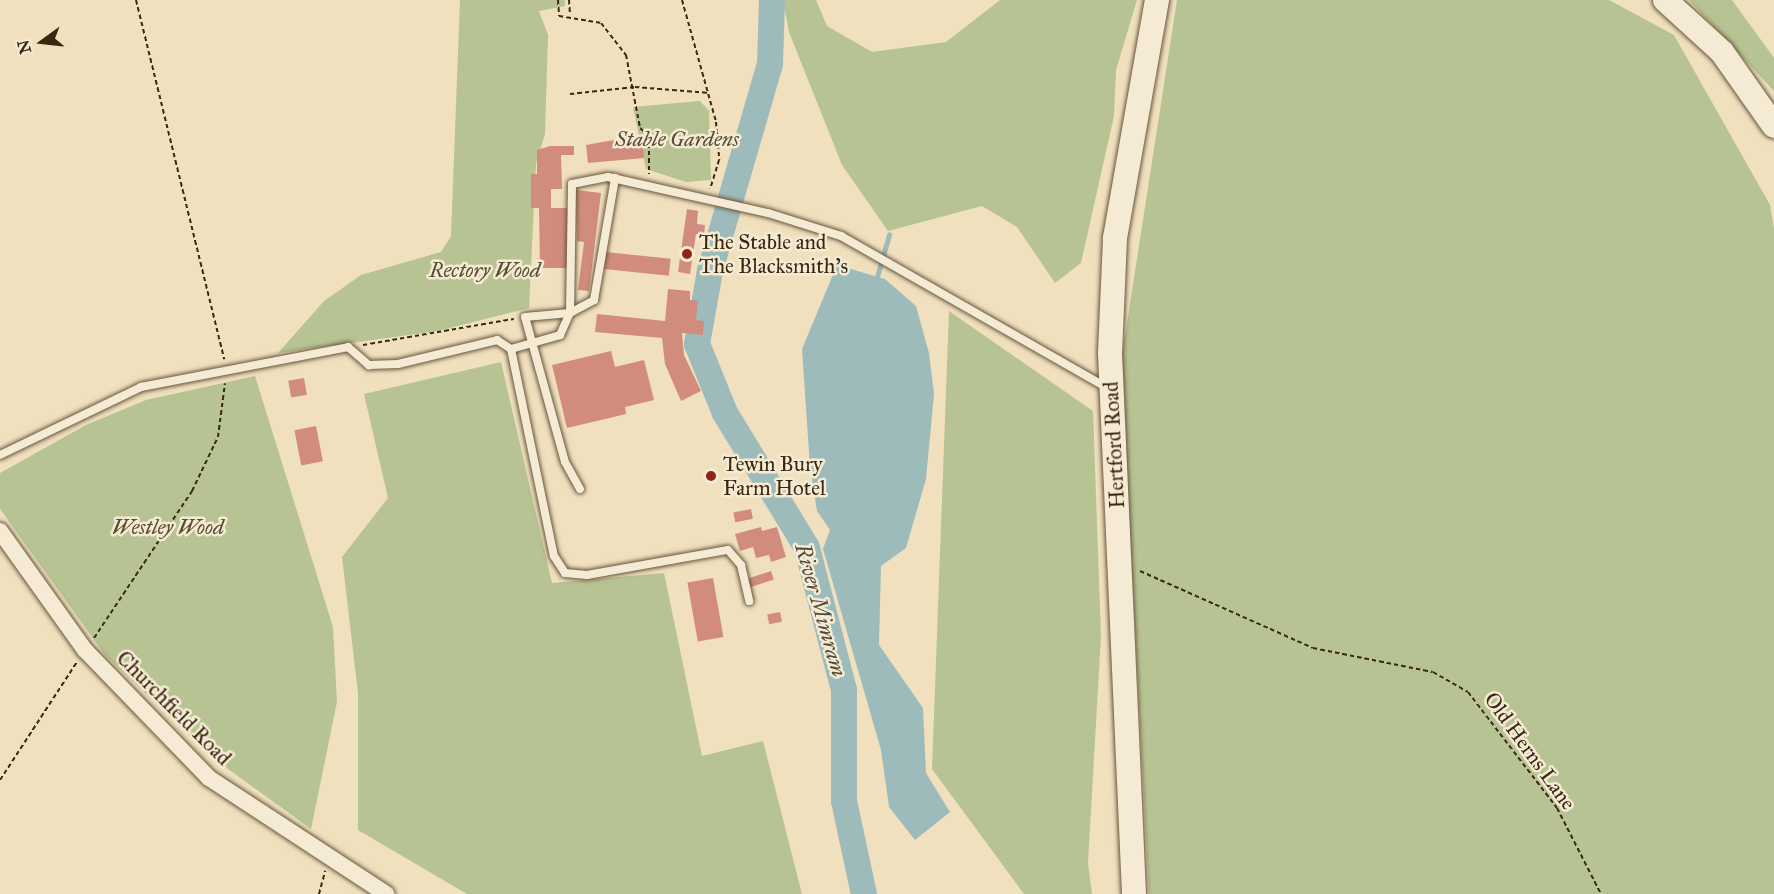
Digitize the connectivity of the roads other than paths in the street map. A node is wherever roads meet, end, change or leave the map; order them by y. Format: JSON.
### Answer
{"nodes":[{"id":1,"x":1157,"y":0,"type":"edge"},
{"id":2,"x":1665,"y":0,"type":"edge"},
{"id":3,"x":1774,"y":126,"type":"edge"},
{"id":4,"x":615,"y":178,"type":"junction"},
{"id":5,"x":570,"y":313,"type":"junction"},
{"id":6,"x":535,"y":344,"type":"junction"},
{"id":7,"x":511,"y":349,"type":"junction"},
{"id":8,"x":1111,"y":390,"type":"junction"},
{"id":9,"x":0,"y":455,"type":"edge"},
{"id":10,"x":580,"y":489,"type":"dead end"},
{"id":11,"x":0,"y":531,"type":"edge"},
{"id":12,"x":749,"y":601,"type":"dead end"},
{"id":13,"x":386,"y":894,"type":"edge"},
{"id":14,"x":1134,"y":894,"type":"edge"}],
"edges":[{"from":1,"to":8,"type":"main road","name":"Hertford Road"},
{"from":2,"to":3,"type":"main road"},
{"from":4,"to":5,"type":"lane"},
{"from":4,"to":5,"type":"lane"},
{"from":4,"to":8,"type":"lane"},
{"from":5,"to":6,"type":"lane"},
{"from":5,"to":6,"type":"lane"},
{"from":6,"to":7,"type":"lane"},
{"from":6,"to":10,"type":"lane"},
{"from":7,"to":9,"type":"lane"},
{"from":7,"to":12,"type":"lane"},
{"from":8,"to":14,"type":"main road","name":"Hertford Road"},
{"from":11,"to":13,"type":"street","name":"Churchfield Road"}]}
